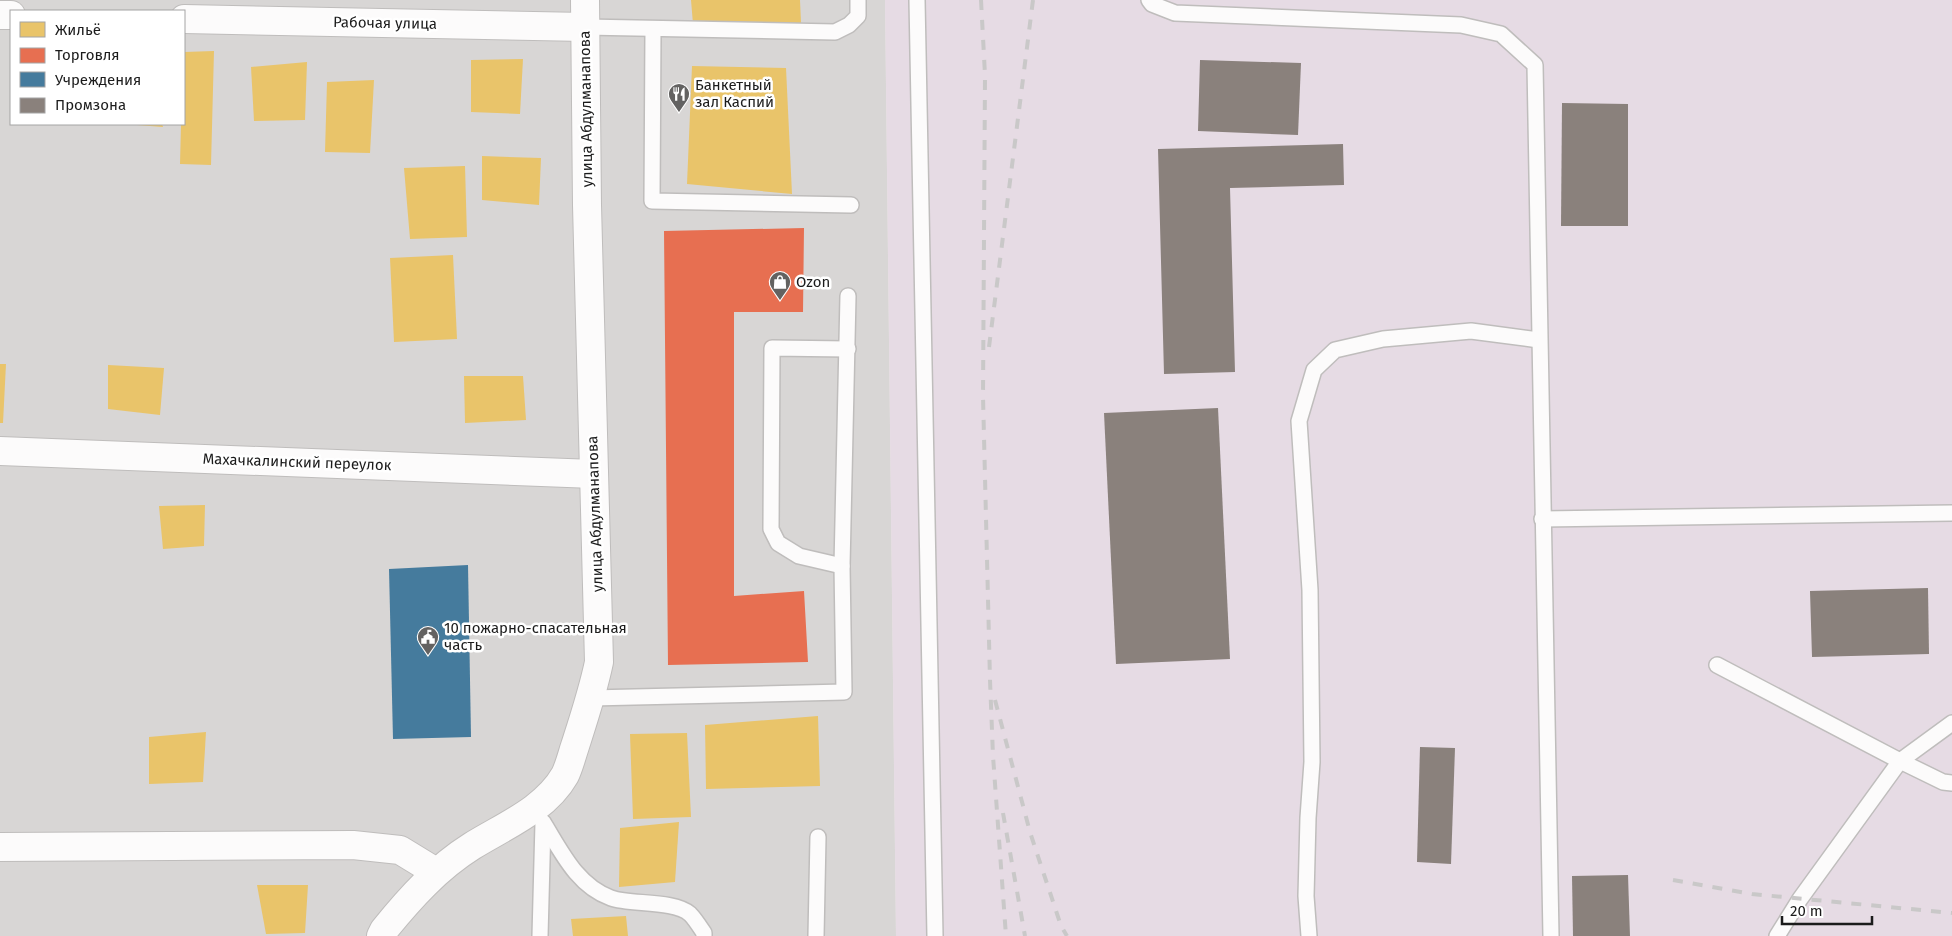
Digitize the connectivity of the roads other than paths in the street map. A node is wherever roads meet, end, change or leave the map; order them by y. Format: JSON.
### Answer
{"nodes":[{"id":1,"x":585,"y":0,"type":"edge"},
{"id":2,"x":858,"y":0,"type":"edge"},
{"id":3,"x":917,"y":0,"type":"edge"},
{"id":4,"x":1148,"y":0,"type":"edge"},
{"id":5,"x":185,"y":19,"type":"edge"},
{"id":6,"x":586,"y":27,"type":"junction"},
{"id":7,"x":653,"y":30,"type":"junction"},
{"id":8,"x":851,"y":205,"type":"dead end"},
{"id":9,"x":848,"y":296,"type":"dead end"},
{"id":10,"x":1539,"y":340,"type":"junction"},
{"id":11,"x":848,"y":348,"type":"junction"},
{"id":12,"x":0,"y":451,"type":"edge"},
{"id":13,"x":594,"y":474,"type":"junction"},
{"id":14,"x":1952,"y":512,"type":"edge"},
{"id":15,"x":1542,"y":519,"type":"junction"},
{"id":16,"x":842,"y":566,"type":"junction"},
{"id":17,"x":1717,"y":665,"type":"dead end"},
{"id":18,"x":591,"y":698,"type":"junction"},
{"id":19,"x":1952,"y":723,"type":"edge"},
{"id":20,"x":1900,"y":761,"type":"junction"},
{"id":21,"x":1952,"y":783,"type":"edge"},
{"id":22,"x":544,"y":811,"type":"junction"},
{"id":23,"x":818,"y":837,"type":"dead end"},
{"id":24,"x":0,"y":847,"type":"edge"},
{"id":25,"x":436,"y":872,"type":"junction"},
{"id":26,"x":381,"y":936,"type":"edge"},
{"id":27,"x":540,"y":936,"type":"edge"},
{"id":28,"x":704,"y":936,"type":"edge"},
{"id":29,"x":816,"y":936,"type":"edge"},
{"id":30,"x":935,"y":936,"type":"edge"},
{"id":31,"x":1309,"y":936,"type":"edge"},
{"id":32,"x":1551,"y":936,"type":"edge"},
{"id":33,"x":1776,"y":936,"type":"edge"}],
"edges":[{"from":1,"to":6,"type":"street","name":"улица Абдулманапова"},
{"from":2,"to":7,"type":"lane"},
{"from":3,"to":30,"type":"lane"},
{"from":4,"to":10,"type":"lane"},
{"from":5,"to":6,"type":"street","name":"Рабочая улица"},
{"from":6,"to":7,"type":"lane"},
{"from":6,"to":13,"type":"street","name":"улица Абдулманапова"},
{"from":7,"to":8,"type":"lane"},
{"from":9,"to":11,"type":"lane"},
{"from":10,"to":15,"type":"lane"},
{"from":10,"to":31,"type":"lane"},
{"from":11,"to":16,"type":"lane"},
{"from":11,"to":16,"type":"lane"},
{"from":12,"to":13,"type":"street","name":"Махачкалинский переулок"},
{"from":13,"to":18,"type":"street","name":"улица Абдулманапова"},
{"from":14,"to":15,"type":"lane"},
{"from":15,"to":32,"type":"lane"},
{"from":16,"to":18,"type":"lane"},
{"from":17,"to":20,"type":"lane"},
{"from":18,"to":22,"type":"street","name":"улица Абдулманапова"},
{"from":19,"to":20,"type":"lane"},
{"from":20,"to":21,"type":"lane"},
{"from":20,"to":33,"type":"lane"},
{"from":22,"to":25,"type":"street","name":"улица Абдулманапова"},
{"from":22,"to":27,"type":"lane"},
{"from":22,"to":28,"type":"lane"},
{"from":23,"to":29,"type":"lane"},
{"from":24,"to":25,"type":"street"},
{"from":25,"to":26,"type":"street","name":"улица Абдулманапова"}]}
